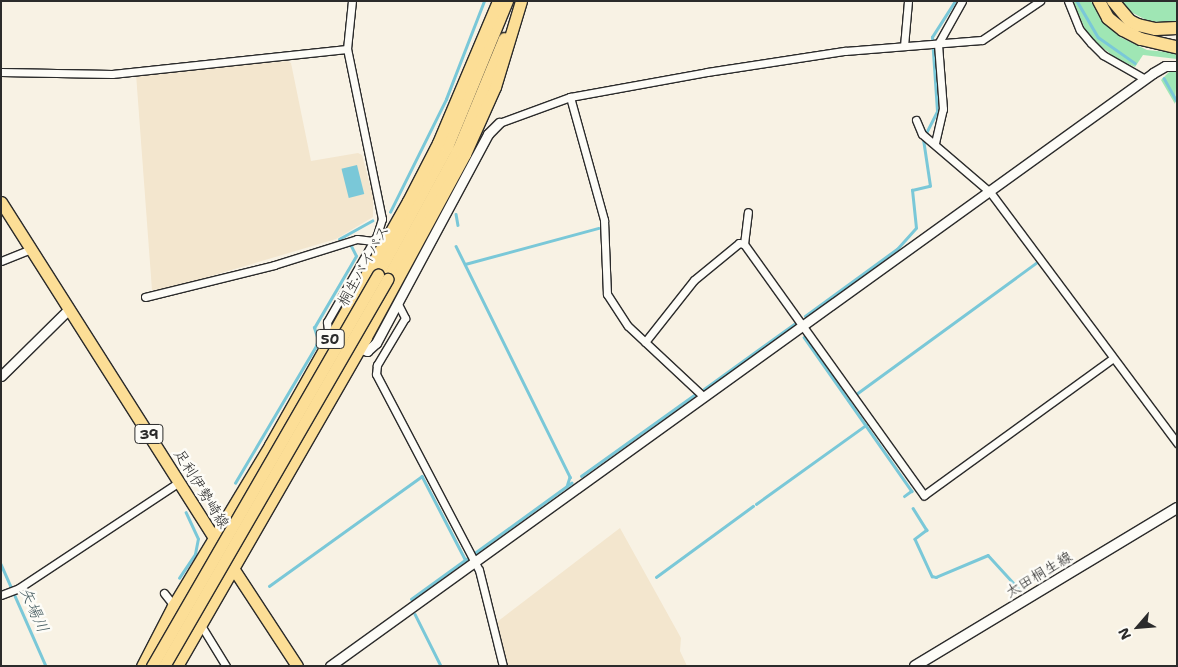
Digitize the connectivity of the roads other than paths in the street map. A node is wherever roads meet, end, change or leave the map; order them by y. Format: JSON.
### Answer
{"nodes":[{"id":1,"x":352,"y":1,"type":"edge"},
{"id":2,"x":498,"y":1,"type":"edge"},
{"id":3,"x":507,"y":1,"type":"edge"},
{"id":4,"x":519,"y":1,"type":"edge"},
{"id":5,"x":908,"y":1,"type":"edge"},
{"id":6,"x":962,"y":1,"type":"edge"},
{"id":7,"x":1040,"y":1,"type":"edge"},
{"id":8,"x":1068,"y":1,"type":"edge"},
{"id":9,"x":1099,"y":1,"type":"edge"},
{"id":10,"x":1113,"y":1,"type":"edge"},
{"id":11,"x":1177,"y":28,"type":"edge"},
{"id":12,"x":934,"y":45,"type":"junction"},
{"id":13,"x":904,"y":46,"type":"junction"},
{"id":14,"x":1177,"y":47,"type":"edge"},
{"id":15,"x":347,"y":49,"type":"junction"},
{"id":16,"x":1177,"y":66,"type":"edge"},
{"id":17,"x":1,"y":72,"type":"edge"},
{"id":18,"x":1145,"y":79,"type":"junction"},
{"id":19,"x":570,"y":97,"type":"junction"},
{"id":20,"x":916,"y":120,"type":"dead end"},
{"id":21,"x":499,"y":123,"type":"joint"},
{"id":22,"x":932,"y":142,"type":"junction"},
{"id":23,"x":990,"y":192,"type":"junction"},
{"id":24,"x":1,"y":202,"type":"edge"},
{"id":25,"x":748,"y":212,"type":"dead end"},
{"id":26,"x":373,"y":241,"type":"junction"},
{"id":27,"x":744,"y":244,"type":"junction"},
{"id":28,"x":30,"y":249,"type":"junction"},
{"id":29,"x":1,"y":261,"type":"edge"},
{"id":30,"x":382,"y":276,"type":"junction"},
{"id":31,"x":145,"y":297,"type":"dead end"},
{"id":32,"x":398,"y":304,"type":"junction"},
{"id":33,"x":68,"y":309,"type":"junction"},
{"id":34,"x":802,"y":326,"type":"junction"},
{"id":35,"x":333,"y":334,"type":"junction"},
{"id":36,"x":645,"y":342,"type":"junction"},
{"id":37,"x":358,"y":349,"type":"junction"},
{"id":38,"x":1112,"y":358,"type":"junction"},
{"id":39,"x":1,"y":376,"type":"edge"},
{"id":40,"x":704,"y":397,"type":"junction"},
{"id":41,"x":1177,"y":443,"type":"edge"},
{"id":42,"x":179,"y":482,"type":"junction"},
{"id":43,"x":1177,"y":508,"type":"edge"},
{"id":44,"x":214,"y":537,"type":"junction"},
{"id":45,"x":472,"y":559,"type":"junction"},
{"id":46,"x":232,"y":567,"type":"junction"},
{"id":47,"x":164,"y":593,"type":"dead end"},
{"id":48,"x":1,"y":595,"type":"edge"},
{"id":49,"x":173,"y":606,"type":"junction"},
{"id":50,"x":201,"y":623,"type":"junction"},
{"id":51,"x":142,"y":666,"type":"edge"},
{"id":52,"x":152,"y":666,"type":"edge"},
{"id":53,"x":164,"y":666,"type":"edge"},
{"id":54,"x":177,"y":666,"type":"edge"},
{"id":55,"x":226,"y":666,"type":"edge"},
{"id":56,"x":297,"y":666,"type":"edge"},
{"id":57,"x":330,"y":666,"type":"edge"},
{"id":58,"x":503,"y":666,"type":"edge"},
{"id":59,"x":915,"y":666,"type":"edge"}],
"edges":[{"from":1,"to":15,"type":"street"},
{"from":2,"to":35,"type":"main road","number":"50"},
{"from":3,"to":30,"type":"main road","name":"桐生バイパス","number":"50"},
{"from":4,"to":30,"type":"main road","name":"桐生バイパス","number":"50"},
{"from":4,"to":37,"type":"main road","number":"50"},
{"from":5,"to":13,"type":"street"},
{"from":6,"to":12,"type":"street"},
{"from":7,"to":12,"type":"street"},
{"from":8,"to":18,"type":"street"},
{"from":9,"to":14,"type":"highway"},
{"from":10,"to":11,"type":"highway"},
{"from":12,"to":13,"type":"street"},
{"from":12,"to":22,"type":"street"},
{"from":13,"to":19,"type":"street"},
{"from":15,"to":17,"type":"street"},
{"from":15,"to":26,"type":"street"},
{"from":16,"to":18,"type":"street"},
{"from":18,"to":23,"type":"street"},
{"from":19,"to":21,"type":"street"},
{"from":19,"to":36,"type":"street"},
{"from":20,"to":22,"type":"street"},
{"from":21,"to":32,"type":"street"},
{"from":22,"to":23,"type":"street"},
{"from":23,"to":34,"type":"street"},
{"from":23,"to":38,"type":"street"},
{"from":24,"to":28,"type":"main road","name":"足利伊勢崎線","number":"39"},
{"from":25,"to":27,"type":"street"},
{"from":26,"to":31,"type":"street"},
{"from":26,"to":35,"type":"street"},
{"from":27,"to":34,"type":"street"},
{"from":27,"to":36,"type":"street"},
{"from":28,"to":29,"type":"street"},
{"from":28,"to":33,"type":"main road","name":"足利伊勢崎線","number":"39"},
{"from":30,"to":52,"type":"main road","name":"桐生バイパス","number":"50","bridge":true},
{"from":30,"to":53,"type":"main road","name":"桐生バイパス","number":"50","bridge":true},
{"from":32,"to":37,"type":"street"},
{"from":32,"to":45,"type":"street"},
{"from":33,"to":39,"type":"street"},
{"from":33,"to":42,"type":"main road","name":"足利伊勢崎線","number":"39"},
{"from":34,"to":38,"type":"street"},
{"from":34,"to":40,"type":"street"},
{"from":35,"to":37,"type":"street"},
{"from":35,"to":44,"type":"main road","number":"50"},
{"from":36,"to":40,"type":"street"},
{"from":37,"to":46,"type":"main road","number":"50"},
{"from":38,"to":41,"type":"street"},
{"from":40,"to":45,"type":"street"},
{"from":42,"to":44,"type":"main road","name":"足利伊勢崎線","number":"39"},
{"from":42,"to":48,"type":"street"},
{"from":43,"to":59,"type":"main road","name":"太田桐生線"},
{"from":44,"to":46,"type":"main road","name":"足利伊勢崎線","number":"39"},
{"from":44,"to":49,"type":"main road","number":"50"},
{"from":45,"to":57,"type":"street"},
{"from":45,"to":58,"type":"street"},
{"from":46,"to":50,"type":"main road","number":"50"},
{"from":46,"to":56,"type":"main road","name":"足利伊勢崎線","number":"39"},
{"from":47,"to":49,"type":"street"},
{"from":49,"to":50,"type":"street"},
{"from":49,"to":51,"type":"main road","number":"50"},
{"from":50,"to":54,"type":"main road","number":"50"},
{"from":50,"to":55,"type":"street"}]}
